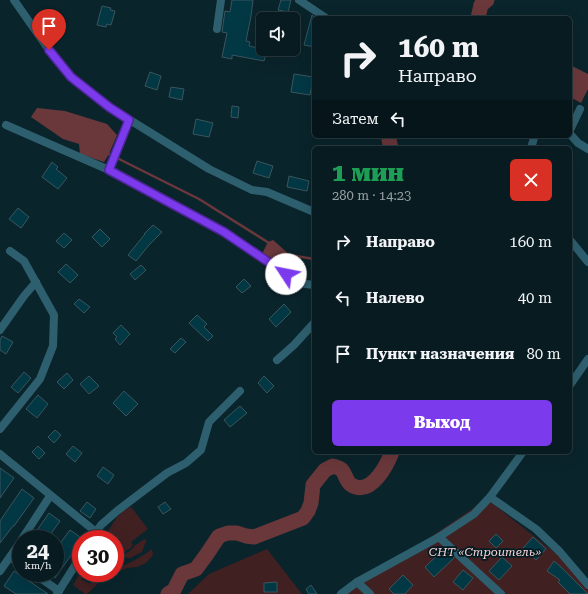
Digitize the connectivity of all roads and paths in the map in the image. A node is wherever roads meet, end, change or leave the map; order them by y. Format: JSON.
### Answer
{"nodes":[{"id":1,"x":14,"y":0,"type":"edge"},
{"id":2,"x":221,"y":0,"type":"edge"},
{"id":3,"x":299,"y":0,"type":"edge"},
{"id":4,"x":323,"y":16,"type":"edge"},
{"id":5,"x":217,"y":29,"type":"dead end"},
{"id":6,"x":580,"y":109,"type":"dead end"},
{"id":7,"x":129,"y":120,"type":"junction"},
{"id":8,"x":6,"y":125,"type":"dead end"},
{"id":9,"x":572,"y":126,"type":"edge"},
{"id":10,"x":572,"y":136,"type":"edge"},
{"id":11,"x":588,"y":149,"type":"edge"},
{"id":12,"x":109,"y":170,"type":"junction"},
{"id":13,"x":312,"y":211,"type":"edge"},
{"id":14,"x":572,"y":242,"type":"edge"},
{"id":15,"x":10,"y":251,"type":"dead end"},
{"id":16,"x":588,"y":262,"type":"edge"},
{"id":17,"x":36,"y":282,"type":"junction"},
{"id":18,"x":312,"y":285,"type":"edge"},
{"id":19,"x":312,"y":325,"type":"edge"},
{"id":20,"x":0,"y":330,"type":"edge"},
{"id":21,"x":588,"y":359,"type":"edge"},
{"id":22,"x":277,"y":360,"type":"dead end"},
{"id":23,"x":572,"y":382,"type":"edge"},
{"id":24,"x":240,"y":391,"type":"dead end"},
{"id":25,"x":0,"y":429,"type":"edge"},
{"id":26,"x":522,"y":454,"type":"edge"},
{"id":27,"x":0,"y":455,"type":"edge"},
{"id":28,"x":50,"y":496,"type":"junction"},
{"id":29,"x":490,"y":497,"type":"junction"},
{"id":30,"x":28,"y":530,"type":"edge"},
{"id":31,"x":87,"y":530,"type":"edge"},
{"id":32,"x":98,"y":530,"type":"edge"},
{"id":33,"x":439,"y":537,"type":"junction"},
{"id":34,"x":12,"y":554,"type":"edge"},
{"id":35,"x":10,"y":557,"type":"joint"},
{"id":36,"x":72,"y":570,"type":"edge"},
{"id":37,"x":0,"y":571,"type":"edge"},
{"id":38,"x":45,"y":582,"type":"edge"},
{"id":39,"x":357,"y":582,"type":"junction"},
{"id":40,"x":588,"y":585,"type":"edge"},
{"id":41,"x":58,"y":592,"type":"edge"},
{"id":42,"x":341,"y":594,"type":"edge"},
{"id":43,"x":370,"y":594,"type":"edge"},
{"id":44,"x":501,"y":594,"type":"edge"}],
"edges":[{"from":1,"to":7,"type":"street"},
{"from":2,"to":5,"type":"street"},
{"from":3,"to":4,"type":"street"},
{"from":6,"to":9,"type":"street"},
{"from":7,"to":12,"type":"street"},
{"from":7,"to":13,"type":"street"},
{"from":8,"to":12,"type":"street"},
{"from":10,"to":11,"type":"street"},
{"from":12,"to":18,"type":"street"},
{"from":14,"to":16,"type":"street"},
{"from":15,"to":17,"type":"street"},
{"from":17,"to":20,"type":"street"},
{"from":17,"to":25,"type":"street"},
{"from":19,"to":22,"type":"street"},
{"from":21,"to":23,"type":"street"},
{"from":24,"to":32,"type":"street"},
{"from":26,"to":29,"type":"street"},
{"from":27,"to":28,"type":"street"},
{"from":28,"to":30,"type":"street"},
{"from":28,"to":31,"type":"street"},
{"from":29,"to":33,"type":"street"},
{"from":29,"to":40,"type":"street"},
{"from":33,"to":39,"type":"street"},
{"from":33,"to":44,"type":"street"},
{"from":34,"to":35,"type":"street"},
{"from":35,"to":37,"type":"street"},
{"from":36,"to":41,"type":"street"},
{"from":38,"to":41,"type":"street"},
{"from":39,"to":42,"type":"street"},
{"from":39,"to":43,"type":"street"}]}
